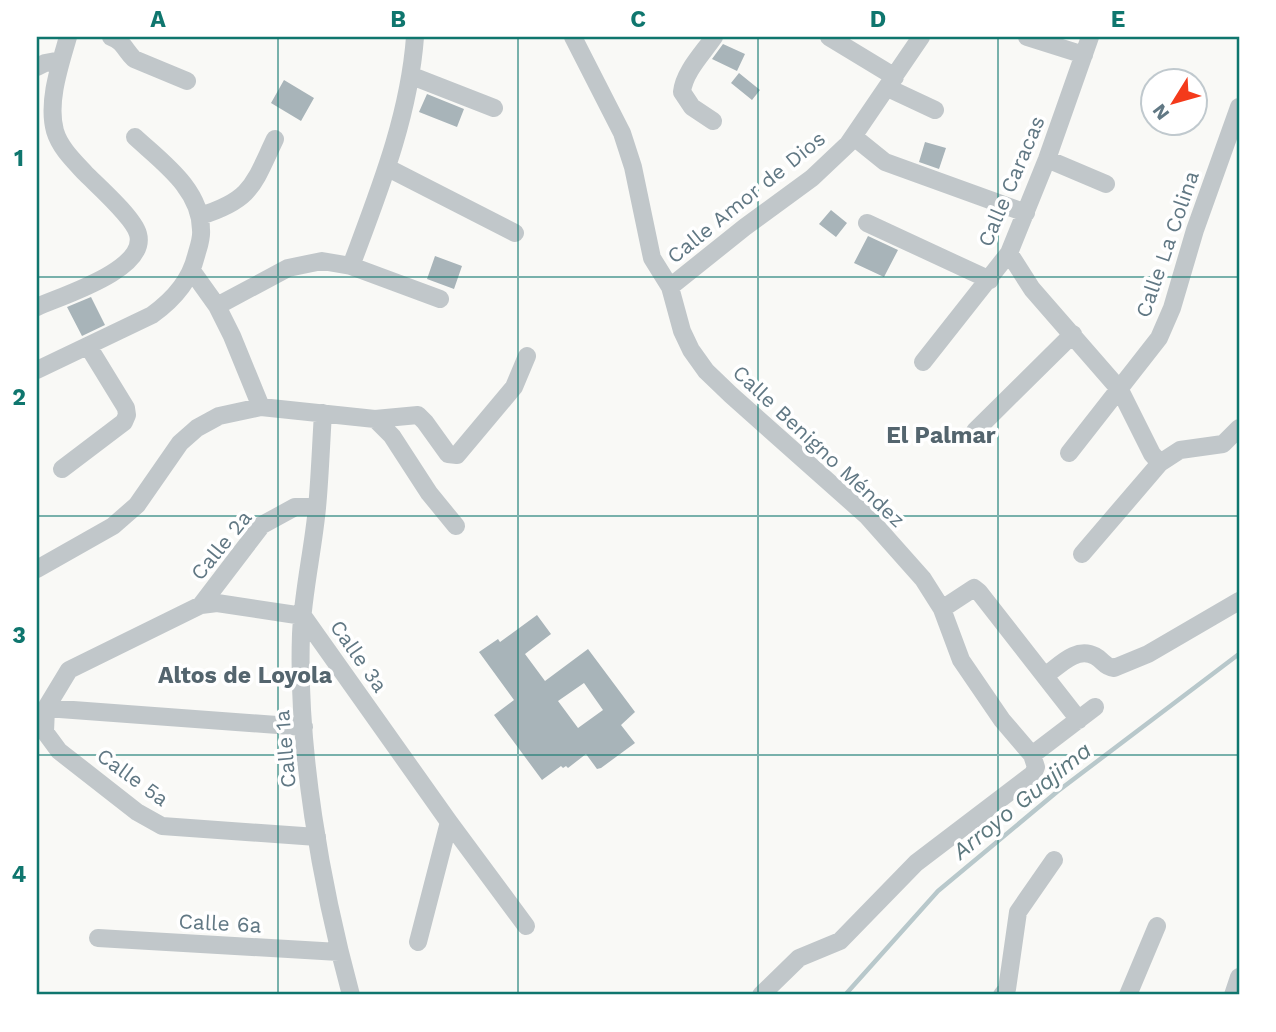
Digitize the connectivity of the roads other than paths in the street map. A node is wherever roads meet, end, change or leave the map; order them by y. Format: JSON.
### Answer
{"nodes":[{"id":1,"x":68,"y":37,"type":"edge"},
{"id":2,"x":111,"y":37,"type":"edge"},
{"id":3,"x":415,"y":37,"type":"edge"},
{"id":4,"x":573,"y":37,"type":"edge"},
{"id":5,"x":714,"y":37,"type":"edge"},
{"id":6,"x":829,"y":37,"type":"edge"},
{"id":7,"x":921,"y":37,"type":"edge"},
{"id":8,"x":1027,"y":37,"type":"edge"},
{"id":9,"x":1090,"y":37,"type":"edge"},
{"id":10,"x":1084,"y":55,"type":"junction"},
{"id":11,"x":61,"y":60,"type":"junction"},
{"id":12,"x":37,"y":67,"type":"edge"},
{"id":13,"x":412,"y":76,"type":"junction"},
{"id":14,"x":187,"y":81,"type":"dead end"},
{"id":15,"x":891,"y":82,"type":"junction"},
{"id":16,"x":1239,"y":107,"type":"edge"},
{"id":17,"x":494,"y":108,"type":"dead end"},
{"id":18,"x":935,"y":110,"type":"dead end"},
{"id":19,"x":713,"y":121,"type":"dead end"},
{"id":20,"x":135,"y":136,"type":"dead end"},
{"id":21,"x":854,"y":137,"type":"junction"},
{"id":22,"x":275,"y":139,"type":"dead end"},
{"id":23,"x":1046,"y":159,"type":"junction"},
{"id":24,"x":388,"y":168,"type":"junction"},
{"id":25,"x":1106,"y":184,"type":"dead end"},
{"id":26,"x":1026,"y":213,"type":"junction"},
{"id":27,"x":200,"y":216,"type":"junction"},
{"id":28,"x":867,"y":223,"type":"dead end"},
{"id":29,"x":515,"y":233,"type":"dead end"},
{"id":30,"x":1009,"y":253,"type":"junction"},
{"id":31,"x":351,"y":266,"type":"junction"},
{"id":32,"x":192,"y":271,"type":"junction"},
{"id":33,"x":990,"y":279,"type":"junction"},
{"id":34,"x":670,"y":287,"type":"junction"},
{"id":35,"x":440,"y":299,"type":"dead end"},
{"id":36,"x":217,"y":306,"type":"junction"},
{"id":37,"x":37,"y":307,"type":"edge"},
{"id":38,"x":1073,"y":334,"type":"junction"},
{"id":39,"x":88,"y":346,"type":"junction"},
{"id":40,"x":527,"y":356,"type":"dead end"},
{"id":41,"x":923,"y":362,"type":"dead end"},
{"id":42,"x":37,"y":370,"type":"edge"},
{"id":43,"x":1120,"y":390,"type":"junction"},
{"id":44,"x":261,"y":407,"type":"junction"},
{"id":45,"x":323,"y":413,"type":"junction"},
{"id":46,"x":375,"y":419,"type":"junction"},
{"id":47,"x":1239,"y":428,"type":"edge"},
{"id":48,"x":975,"y":431,"type":"dead end"},
{"id":49,"x":1069,"y":453,"type":"dead end"},
{"id":50,"x":1160,"y":463,"type":"junction"},
{"id":51,"x":62,"y":469,"type":"dead end"},
{"id":52,"x":317,"y":507,"type":"junction"},
{"id":53,"x":456,"y":526,"type":"dead end"},
{"id":54,"x":1082,"y":554,"type":"dead end"},
{"id":55,"x":37,"y":569,"type":"edge"},
{"id":56,"x":1239,"y":601,"type":"edge"},
{"id":57,"x":201,"y":606,"type":"junction"},
{"id":58,"x":942,"y":609,"type":"junction"},
{"id":59,"x":303,"y":616,"type":"junction"},
{"id":60,"x":1045,"y":676,"type":"junction"},
{"id":61,"x":1095,"y":707,"type":"dead end"},
{"id":62,"x":46,"y":708,"type":"junction"},
{"id":63,"x":1079,"y":720,"type":"junction"},
{"id":64,"x":304,"y":727,"type":"junction"},
{"id":65,"x":1032,"y":755,"type":"junction"},
{"id":66,"x":449,"y":822,"type":"junction"},
{"id":67,"x":317,"y":837,"type":"junction"},
{"id":68,"x":1054,"y":860,"type":"dead end"},
{"id":69,"x":527,"y":926,"type":"dead end"},
{"id":70,"x":1157,"y":926,"type":"dead end"},
{"id":71,"x":98,"y":938,"type":"dead end"},
{"id":72,"x":418,"y":942,"type":"dead end"},
{"id":73,"x":339,"y":952,"type":"junction"},
{"id":74,"x":1239,"y":977,"type":"edge"},
{"id":75,"x":351,"y":995,"type":"edge"},
{"id":76,"x":761,"y":995,"type":"edge"},
{"id":77,"x":1002,"y":995,"type":"edge"},
{"id":78,"x":1128,"y":995,"type":"edge"},
{"id":79,"x":1233,"y":995,"type":"edge"}],
"edges":[{"from":1,"to":11,"type":"street"},
{"from":2,"to":14,"type":"street"},
{"from":3,"to":13,"type":"street"},
{"from":4,"to":34,"type":"street","name":"Calle Benigno Méndez"},
{"from":5,"to":19,"type":"street"},
{"from":6,"to":15,"type":"street"},
{"from":7,"to":15,"type":"street","name":"Calle Amor de Dios"},
{"from":8,"to":10,"type":"street"},
{"from":9,"to":10,"type":"street","name":"Calle Caracas"},
{"from":10,"to":23,"type":"street","name":"Calle Caracas"},
{"from":11,"to":12,"type":"street"},
{"from":11,"to":37,"type":"street"},
{"from":13,"to":17,"type":"street"},
{"from":13,"to":24,"type":"street"},
{"from":15,"to":18,"type":"street"},
{"from":15,"to":21,"type":"street","name":"Calle Amor de Dios"},
{"from":16,"to":43,"type":"street","name":"Calle La Colina"},
{"from":20,"to":27,"type":"street"},
{"from":21,"to":26,"type":"street"},
{"from":21,"to":34,"type":"street","name":"Calle Amor de Dios"},
{"from":22,"to":27,"type":"street"},
{"from":23,"to":25,"type":"street"},
{"from":23,"to":26,"type":"street","name":"Calle Caracas"},
{"from":24,"to":29,"type":"street"},
{"from":24,"to":31,"type":"street"},
{"from":26,"to":30,"type":"street","name":"Calle Caracas"},
{"from":27,"to":32,"type":"street"},
{"from":28,"to":33,"type":"street"},
{"from":30,"to":33,"type":"street","name":"Calle Caracas"},
{"from":30,"to":38,"type":"street"},
{"from":31,"to":35,"type":"street"},
{"from":31,"to":36,"type":"street"},
{"from":32,"to":36,"type":"street"},
{"from":32,"to":39,"type":"street"},
{"from":33,"to":41,"type":"street","name":"Calle Caracas"},
{"from":34,"to":58,"type":"street","name":"Calle Benigno Méndez"},
{"from":36,"to":44,"type":"street"},
{"from":38,"to":43,"type":"street"},
{"from":38,"to":48,"type":"street"},
{"from":39,"to":42,"type":"street"},
{"from":39,"to":51,"type":"street"},
{"from":40,"to":46,"type":"street"},
{"from":43,"to":49,"type":"street","name":"Calle La Colina"},
{"from":43,"to":50,"type":"street"},
{"from":44,"to":45,"type":"street"},
{"from":44,"to":55,"type":"street"},
{"from":45,"to":46,"type":"street"},
{"from":45,"to":52,"type":"street","name":"Calle 1a"},
{"from":46,"to":53,"type":"street"},
{"from":47,"to":50,"type":"street"},
{"from":50,"to":54,"type":"street"},
{"from":52,"to":57,"type":"street","name":"Calle 2a"},
{"from":52,"to":59,"type":"street","name":"Calle 1a"},
{"from":56,"to":60,"type":"street"},
{"from":57,"to":59,"type":"street","name":"Calle 3a"},
{"from":57,"to":62,"type":"street","name":"Calle 3a"},
{"from":58,"to":60,"type":"street"},
{"from":58,"to":65,"type":"street","name":"Calle Benigno Méndez"},
{"from":59,"to":64,"type":"street","name":"Calle 1a"},
{"from":59,"to":66,"type":"street","name":"Calle 3a"},
{"from":60,"to":63,"type":"street"},
{"from":61,"to":63,"type":"street"},
{"from":62,"to":64,"type":"street"},
{"from":62,"to":67,"type":"street","name":"Calle 5a"},
{"from":63,"to":65,"type":"street"},
{"from":64,"to":67,"type":"street","name":"Calle 1a"},
{"from":65,"to":76,"type":"street"},
{"from":66,"to":69,"type":"street","name":"Calle 3a"},
{"from":66,"to":72,"type":"street"},
{"from":67,"to":73,"type":"street","name":"Calle 1a"},
{"from":68,"to":77,"type":"street"},
{"from":70,"to":78,"type":"street"},
{"from":71,"to":73,"type":"street","name":"Calle 6a"},
{"from":73,"to":75,"type":"street","name":"Calle 1a"},
{"from":74,"to":79,"type":"street"}]}
